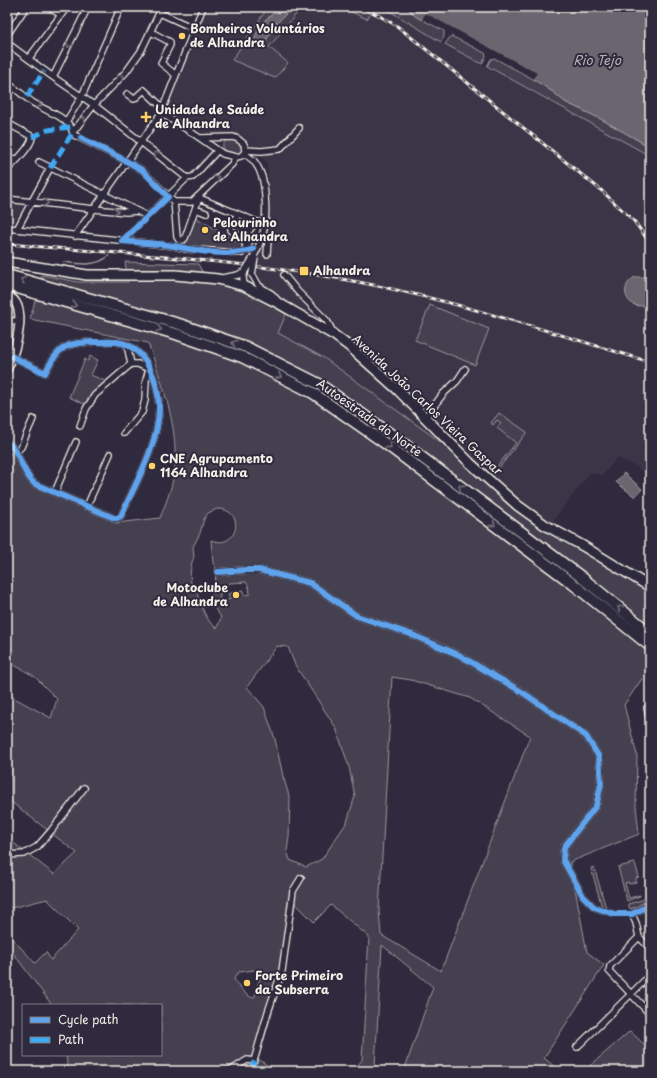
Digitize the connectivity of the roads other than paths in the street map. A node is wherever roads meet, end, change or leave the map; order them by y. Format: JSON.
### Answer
{"nodes":[{"id":1,"x":26,"y":7,"type":"edge"},
{"id":2,"x":49,"y":7,"type":"edge"},
{"id":3,"x":67,"y":7,"type":"edge"},
{"id":4,"x":79,"y":7,"type":"edge"},
{"id":5,"x":121,"y":7,"type":"edge"},
{"id":6,"x":162,"y":7,"type":"edge"},
{"id":7,"x":203,"y":7,"type":"edge"},
{"id":8,"x":160,"y":13,"type":"junction"},
{"id":9,"x":61,"y":16,"type":"junction"},
{"id":10,"x":195,"y":29,"type":"junction"},
{"id":11,"x":151,"y":32,"type":"junction"},
{"id":12,"x":7,"y":35,"type":"edge"},
{"id":13,"x":7,"y":43,"type":"edge"},
{"id":14,"x":28,"y":58,"type":"junction"},
{"id":15,"x":176,"y":75,"type":"junction"},
{"id":16,"x":53,"y":77,"type":"junction"},
{"id":17,"x":7,"y":83,"type":"edge"},
{"id":18,"x":127,"y":94,"type":"dead end"},
{"id":19,"x":82,"y":96,"type":"junction"},
{"id":20,"x":94,"y":105,"type":"junction"},
{"id":21,"x":162,"y":111,"type":"junction"},
{"id":22,"x":66,"y":122,"type":"junction"},
{"id":23,"x":7,"y":123,"type":"edge"},
{"id":24,"x":298,"y":128,"type":"dead end"},
{"id":25,"x":72,"y":132,"type":"junction"},
{"id":26,"x":200,"y":138,"type":"junction"},
{"id":27,"x":222,"y":138,"type":"junction"},
{"id":28,"x":141,"y":143,"type":"junction"},
{"id":29,"x":218,"y":151,"type":"junction"},
{"id":30,"x":245,"y":152,"type":"junction"},
{"id":31,"x":236,"y":157,"type":"junction"},
{"id":32,"x":7,"y":158,"type":"edge"},
{"id":33,"x":17,"y":159,"type":"junction"},
{"id":34,"x":39,"y":162,"type":"dead end"},
{"id":35,"x":128,"y":162,"type":"junction"},
{"id":36,"x":50,"y":168,"type":"junction"},
{"id":37,"x":7,"y":169,"type":"edge"},
{"id":38,"x":187,"y":178,"type":"junction"},
{"id":39,"x":105,"y":194,"type":"junction"},
{"id":40,"x":168,"y":196,"type":"junction"},
{"id":41,"x":7,"y":198,"type":"edge"},
{"id":42,"x":198,"y":198,"type":"junction"},
{"id":43,"x":32,"y":202,"type":"junction"},
{"id":44,"x":174,"y":202,"type":"junction"},
{"id":45,"x":196,"y":208,"type":"junction"},
{"id":46,"x":94,"y":209,"type":"junction"},
{"id":47,"x":137,"y":211,"type":"junction"},
{"id":48,"x":206,"y":213,"type":"dead end"},
{"id":49,"x":238,"y":214,"type":"junction"},
{"id":50,"x":147,"y":216,"type":"junction"},
{"id":51,"x":262,"y":224,"type":"junction"},
{"id":52,"x":7,"y":228,"type":"edge"},
{"id":53,"x":17,"y":229,"type":"junction"},
{"id":54,"x":75,"y":236,"type":"junction"},
{"id":55,"x":122,"y":241,"type":"junction"},
{"id":56,"x":246,"y":246,"type":"junction"},
{"id":57,"x":254,"y":249,"type":"dead end"},
{"id":58,"x":242,"y":253,"type":"junction"},
{"id":59,"x":267,"y":254,"type":"dead end"},
{"id":60,"x":255,"y":256,"type":"junction"},
{"id":61,"x":7,"y":262,"type":"edge"},
{"id":62,"x":7,"y":275,"type":"edge"},
{"id":63,"x":284,"y":275,"type":"dead end"},
{"id":64,"x":245,"y":279,"type":"junction"},
{"id":65,"x":7,"y":285,"type":"edge"},
{"id":66,"x":38,"y":290,"type":"junction"},
{"id":67,"x":7,"y":296,"type":"edge"},
{"id":68,"x":280,"y":304,"type":"junction"},
{"id":69,"x":7,"y":322,"type":"edge"},
{"id":70,"x":18,"y":322,"type":"junction"},
{"id":71,"x":334,"y":335,"type":"junction"},
{"id":72,"x":127,"y":345,"type":"junction"},
{"id":73,"x":10,"y":356,"type":"edge"},
{"id":74,"x":131,"y":364,"type":"junction"},
{"id":75,"x":7,"y":369,"type":"edge"},
{"id":76,"x":149,"y":369,"type":"junction"},
{"id":77,"x":465,"y":369,"type":"dead end"},
{"id":78,"x":425,"y":418,"type":"junction"},
{"id":79,"x":33,"y":419,"type":"dead end"},
{"id":80,"x":80,"y":426,"type":"dead end"},
{"id":81,"x":124,"y":433,"type":"dead end"},
{"id":82,"x":7,"y":442,"type":"edge"},
{"id":83,"x":76,"y":442,"type":"dead end"},
{"id":84,"x":16,"y":452,"type":"junction"},
{"id":85,"x":110,"y":454,"type":"dead end"},
{"id":86,"x":55,"y":492,"type":"junction"},
{"id":87,"x":87,"y":506,"type":"junction"},
{"id":88,"x":218,"y":572,"type":"dead end"},
{"id":89,"x":650,"y":587,"type":"edge"},
{"id":90,"x":650,"y":633,"type":"edge"},
{"id":91,"x":650,"y":646,"type":"edge"},
{"id":92,"x":649,"y":706,"type":"edge"},
{"id":93,"x":650,"y":723,"type":"edge"},
{"id":94,"x":84,"y":788,"type":"dead end"},
{"id":95,"x":7,"y":855,"type":"edge"},
{"id":96,"x":301,"y":878,"type":"dead end"},
{"id":97,"x":650,"y":902,"type":"edge"},
{"id":98,"x":632,"y":914,"type":"junction"},
{"id":99,"x":639,"y":937,"type":"junction"},
{"id":100,"x":650,"y":948,"type":"edge"},
{"id":101,"x":650,"y":976,"type":"edge"},
{"id":102,"x":631,"y":994,"type":"junction"},
{"id":103,"x":650,"y":1014,"type":"edge"},
{"id":104,"x":577,"y":1047,"type":"dead end"},
{"id":105,"x":230,"y":1071,"type":"edge"}],
"edges":[{"from":1,"to":12,"type":"street"},
{"from":2,"to":9,"type":"street"},
{"from":3,"to":9,"type":"street"},
{"from":4,"to":16,"type":"street","one_way":true},
{"from":5,"to":19,"type":"street"},
{"from":6,"to":8,"type":"street"},
{"from":7,"to":10,"type":"street"},
{"from":8,"to":10,"type":"street"},
{"from":8,"to":11,"type":"street"},
{"from":9,"to":14,"type":"street"},
{"from":10,"to":15,"type":"street"},
{"from":11,"to":15,"type":"street"},
{"from":20,"to":11,"type":"street","one_way":true},
{"from":13,"to":14,"type":"street"},
{"from":14,"to":16,"type":"street"},
{"from":15,"to":21,"type":"street"},
{"from":16,"to":19,"type":"street"},
{"from":17,"to":22,"type":"street","one_way":true},
{"from":18,"to":21,"type":"street"},
{"from":19,"to":20,"type":"street"},
{"from":19,"to":22,"type":"street"},
{"from":25,"to":20,"type":"street","one_way":true},
{"from":20,"to":28,"type":"street"},
{"from":21,"to":26,"type":"street"},
{"from":21,"to":28,"type":"street"},
{"from":22,"to":25,"type":"street"},
{"from":23,"to":33,"type":"street"},
{"from":24,"to":30,"type":"street"},
{"from":25,"to":35,"type":"street"},
{"from":26,"to":27,"type":"street"},
{"from":26,"to":29,"type":"street"},
{"from":27,"to":29,"type":"street"},
{"from":27,"to":30,"type":"street"},
{"from":28,"to":35,"type":"street"},
{"from":38,"to":28,"type":"street","one_way":true},
{"from":29,"to":31,"type":"street"},
{"from":29,"to":38,"type":"street"},
{"from":30,"to":31,"type":"street"},
{"from":30,"to":60,"type":"street","bridge":true},
{"from":42,"to":31,"type":"street","one_way":true},
{"from":32,"to":33,"type":"street"},
{"from":33,"to":37,"type":"street"},
{"from":34,"to":36,"type":"street"},
{"from":35,"to":39,"type":"street"},
{"from":35,"to":40,"type":"street"},
{"from":36,"to":39,"type":"street"},
{"from":36,"to":43,"type":"street"},
{"from":38,"to":40,"type":"street"},
{"from":39,"to":46,"type":"street"},
{"from":39,"to":47,"type":"street"},
{"from":40,"to":44,"type":"street"},
{"from":40,"to":50,"type":"street"},
{"from":41,"to":43,"type":"street"},
{"from":42,"to":44,"type":"street"},
{"from":42,"to":45,"type":"street"},
{"from":42,"to":49,"type":"street"},
{"from":43,"to":46,"type":"street","one_way":true},
{"from":43,"to":53,"type":"street"},
{"from":44,"to":45,"type":"street"},
{"from":45,"to":48,"type":"street"},
{"from":46,"to":47,"type":"street","one_way":true},
{"from":46,"to":54,"type":"street"},
{"from":47,"to":50,"type":"street"},
{"from":49,"to":51,"type":"street"},
{"from":49,"to":56,"type":"street"},
{"from":50,"to":55,"type":"street"},
{"from":51,"to":56,"type":"street"},
{"from":51,"to":59,"type":"street"},
{"from":52,"to":53,"type":"street"},
{"from":53,"to":54,"type":"street"},
{"from":54,"to":55,"type":"street"},
{"from":55,"to":58,"type":"street"},
{"from":56,"to":58,"type":"street"},
{"from":57,"to":58,"type":"street"},
{"from":60,"to":64,"type":"street","bridge":true},
{"from":60,"to":64,"type":"street","bridge":true},
{"from":61,"to":64,"type":"main road","name":"Avenida João Carlos Vieira Gaspar"},
{"from":66,"to":62,"type":"highway","name":"Autoestrada do Norte","one_way":true},
{"from":63,"to":71,"type":"street"},
{"from":64,"to":68,"type":"main road","name":"Avenida João Carlos Vieira Gaspar"},
{"from":64,"to":68,"type":"street"},
{"from":65,"to":66,"type":"highway","name":"Autoestrada do Norte"},
{"from":90,"to":66,"type":"highway","name":"Autoestrada do Norte","one_way":true},
{"from":66,"to":91,"type":"highway","name":"Autoestrada do Norte","one_way":true},
{"from":67,"to":70,"type":"street"},
{"from":68,"to":71,"type":"main road","name":"Avenida João Carlos Vieira Gaspar"},
{"from":69,"to":70,"type":"street"},
{"from":70,"to":73,"type":"street"},
{"from":71,"to":78,"type":"main road","name":"Avenida João Carlos Vieira Gaspar"},
{"from":72,"to":73,"type":"street"},
{"from":72,"to":74,"type":"street"},
{"from":72,"to":76,"type":"street"},
{"from":73,"to":75,"type":"street"},
{"from":74,"to":76,"type":"street"},
{"from":74,"to":80,"type":"street"},
{"from":76,"to":81,"type":"street"},
{"from":76,"to":87,"type":"street"},
{"from":77,"to":78,"type":"street"},
{"from":78,"to":89,"type":"main road","name":"Avenida João Carlos Vieira Gaspar"},
{"from":79,"to":84,"type":"street"},
{"from":82,"to":84,"type":"street"},
{"from":83,"to":86,"type":"street"},
{"from":84,"to":86,"type":"street"},
{"from":85,"to":87,"type":"street"},
{"from":86,"to":87,"type":"street"},
{"from":88,"to":98,"type":"street"},
{"from":92,"to":93,"type":"street"},
{"from":94,"to":95,"type":"street"},
{"from":96,"to":105,"type":"street"},
{"from":97,"to":98,"type":"street"},
{"from":98,"to":99,"type":"street"},
{"from":99,"to":100,"type":"street"},
{"from":99,"to":102,"type":"street"},
{"from":101,"to":102,"type":"street"},
{"from":102,"to":103,"type":"street"},
{"from":102,"to":104,"type":"street"}]}
